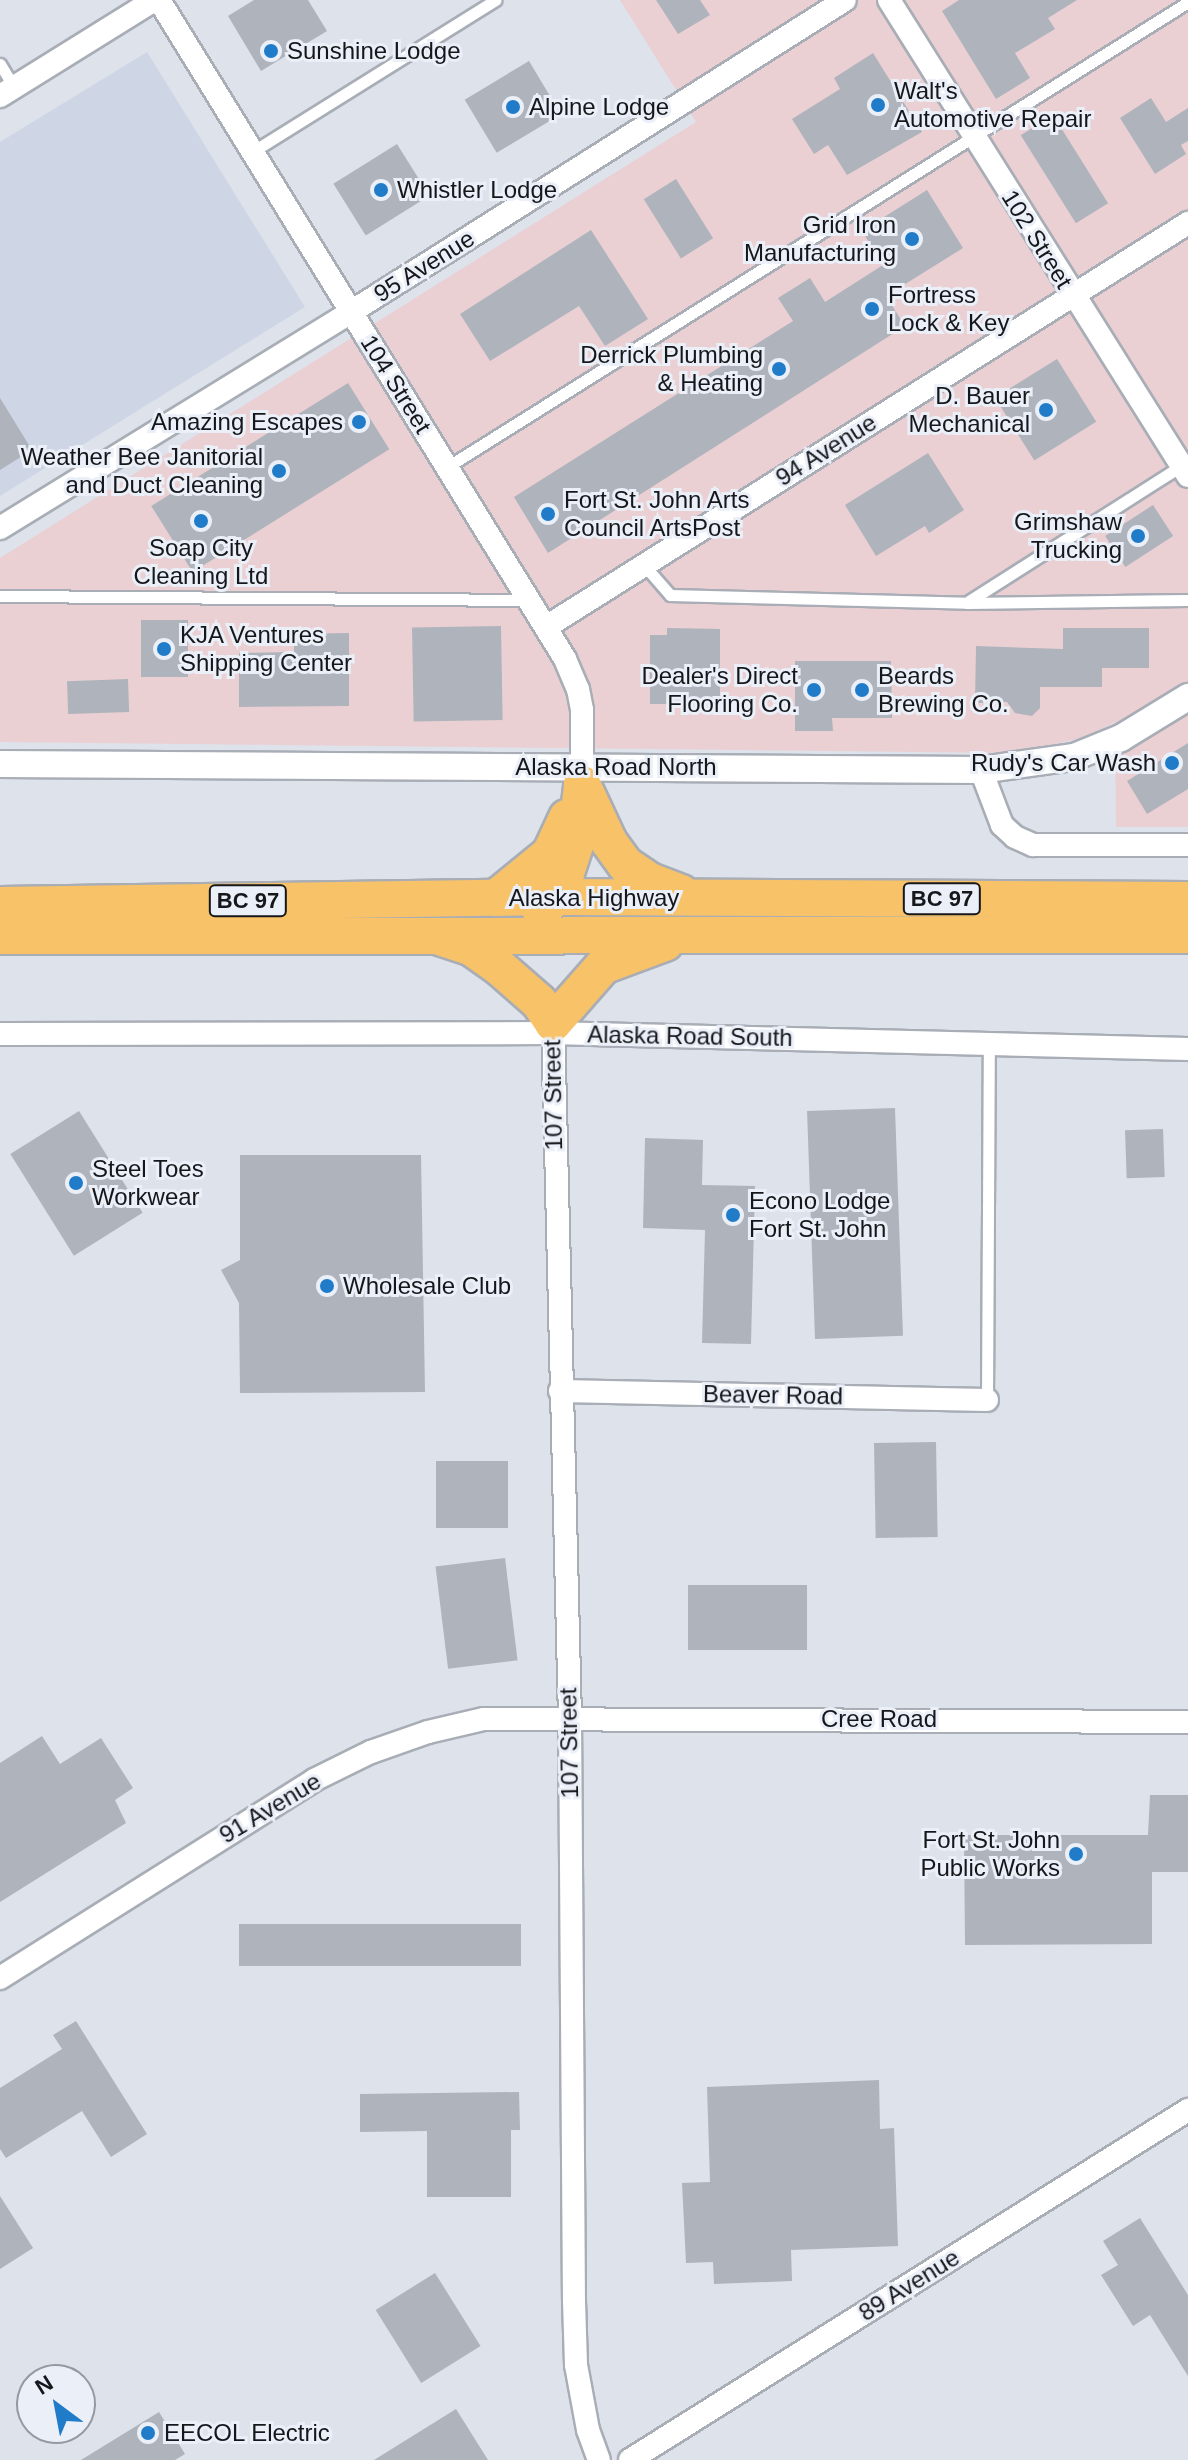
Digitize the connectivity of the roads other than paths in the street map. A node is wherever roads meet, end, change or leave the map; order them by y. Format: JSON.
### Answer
{"nodes":[{"id":1,"x":157,"y":0,"type":"edge"},
{"id":2,"x":495,"y":0,"type":"edge"},
{"id":3,"x":845,"y":0,"type":"edge"},
{"id":4,"x":889,"y":0,"type":"edge"},
{"id":5,"x":1188,"y":2,"type":"edge"},
{"id":6,"x":0,"y":64,"type":"edge"},
{"id":7,"x":7,"y":91,"type":"edge"},
{"id":8,"x":975,"y":137,"type":"junction"},
{"id":9,"x":252,"y":152,"type":"junction"},
{"id":10,"x":1188,"y":223,"type":"edge"},
{"id":11,"x":1073,"y":296,"type":"junction"},
{"id":12,"x":351,"y":312,"type":"junction"},
{"id":13,"x":447,"y":467,"type":"junction"},
{"id":14,"x":1186,"y":468,"type":"edge"},
{"id":15,"x":0,"y":528,"type":"edge"},
{"id":16,"x":644,"y":565,"type":"junction"},
{"id":17,"x":0,"y":596,"type":"edge"},
{"id":18,"x":529,"y":600,"type":"junction"},
{"id":19,"x":1188,"y":600,"type":"edge"},
{"id":20,"x":967,"y":603,"type":"junction"},
{"id":21,"x":546,"y":627,"type":"junction"},
{"id":22,"x":1188,"y":697,"type":"edge"},
{"id":23,"x":0,"y":764,"type":"edge"},
{"id":24,"x":981,"y":770,"type":"junction"},
{"id":25,"x":582,"y":775,"type":"junction"},
{"id":26,"x":1188,"y":845,"type":"edge"},
{"id":27,"x":555,"y":897,"type":"junction"},
{"id":28,"x":496,"y":898,"type":"junction"},
{"id":29,"x":636,"y":899,"type":"junction"},
{"id":30,"x":1188,"y":900,"type":"edge"},
{"id":31,"x":0,"y":905,"type":"edge"},
{"id":32,"x":696,"y":916,"type":"junction"},
{"id":33,"x":427,"y":933,"type":"junction"},
{"id":34,"x":524,"y":933,"type":"junction"},
{"id":35,"x":589,"y":933,"type":"junction"},
{"id":36,"x":1188,"y":935,"type":"edge"},
{"id":37,"x":0,"y":936,"type":"edge"},
{"id":38,"x":552,"y":1028,"type":"junction"},
{"id":39,"x":0,"y":1034,"type":"edge"},
{"id":40,"x":989,"y":1041,"type":"junction"},
{"id":41,"x":1188,"y":1049,"type":"edge"},
{"id":42,"x":560,"y":1391,"type":"junction"},
{"id":43,"x":987,"y":1400,"type":"joint"},
{"id":44,"x":570,"y":1717,"type":"junction"},
{"id":45,"x":1188,"y":1722,"type":"edge"},
{"id":46,"x":0,"y":1978,"type":"edge"},
{"id":47,"x":1188,"y":2110,"type":"edge"},
{"id":48,"x":599,"y":2460,"type":"edge"},
{"id":49,"x":630,"y":2460,"type":"edge"}],
"edges":[{"from":1,"to":7,"type":"street"},
{"from":1,"to":9,"type":"street","name":"104 Street"},
{"from":2,"to":9,"type":"lane"},
{"from":3,"to":12,"type":"street","name":"95 Avenue"},
{"from":4,"to":8,"type":"street","name":"102 Street"},
{"from":5,"to":8,"type":"lane"},
{"from":6,"to":7,"type":"lane"},
{"from":8,"to":11,"type":"street","name":"102 Street"},
{"from":8,"to":13,"type":"lane"},
{"from":9,"to":12,"type":"street","name":"104 Street"},
{"from":10,"to":11,"type":"street","name":"94 Avenue"},
{"from":11,"to":14,"type":"street","name":"102 Street"},
{"from":11,"to":16,"type":"street","name":"94 Avenue"},
{"from":12,"to":13,"type":"street","name":"104 Street"},
{"from":12,"to":15,"type":"street","name":"95 Avenue"},
{"from":13,"to":18,"type":"street","name":"104 Street"},
{"from":14,"to":20,"type":"lane"},
{"from":16,"to":20,"type":"lane"},
{"from":16,"to":21,"type":"street","name":"94 Avenue"},
{"from":17,"to":18,"type":"lane"},
{"from":18,"to":21,"type":"street","name":"104 Street"},
{"from":19,"to":20,"type":"lane"},
{"from":21,"to":25,"type":"street","name":"104 Street"},
{"from":22,"to":24,"type":"street","name":"Alaska Road North"},
{"from":23,"to":25,"type":"street","name":"Alaska Road North"},
{"from":24,"to":25,"type":"street","name":"Alaska Road North"},
{"from":24,"to":26,"type":"street"},
{"from":25,"to":27,"type":"highway"},
{"from":25,"to":28,"type":"highway"},
{"from":25,"to":32,"type":"highway"},
{"from":27,"to":28,"type":"highway","name":"Alaska Highway","number":"BC 97"},
{"from":27,"to":29,"type":"highway","name":"Alaska Highway","number":"BC 97"},
{"from":27,"to":34,"type":"highway"},
{"from":28,"to":31,"type":"highway","name":"Alaska Highway","number":"BC 97"},
{"from":29,"to":32,"type":"highway","name":"Alaska Highway","number":"BC 97"},
{"from":29,"to":35,"type":"highway"},
{"from":30,"to":32,"type":"highway","name":"Alaska Highway","number":"BC 97"},
{"from":32,"to":35,"type":"highway","name":"Alaska Highway","number":"BC 97"},
{"from":32,"to":36,"type":"highway","name":"Alaska Highway","number":"BC 97"},
{"from":32,"to":38,"type":"highway"},
{"from":33,"to":34,"type":"highway","name":"Alaska Highway","number":"BC 97"},
{"from":33,"to":37,"type":"highway","name":"Alaska Highway","number":"BC 97"},
{"from":33,"to":38,"type":"highway"},
{"from":34,"to":35,"type":"highway","name":"Alaska Highway","number":"BC 97"},
{"from":35,"to":38,"type":"highway"},
{"from":38,"to":39,"type":"street","name":"Alaska Road South"},
{"from":38,"to":40,"type":"street","name":"Alaska Road South"},
{"from":38,"to":42,"type":"street","name":"107 Street"},
{"from":40,"to":41,"type":"street","name":"Alaska Road South"},
{"from":40,"to":43,"type":"lane"},
{"from":42,"to":43,"type":"street","name":"Beaver Road"},
{"from":42,"to":44,"type":"street","name":"107 Street"},
{"from":44,"to":45,"type":"street","name":"Cree Road"},
{"from":44,"to":46,"type":"street","name":"91 Avenue"},
{"from":44,"to":48,"type":"street","name":"107 Street"},
{"from":47,"to":49,"type":"street","name":"89 Avenue"}]}
